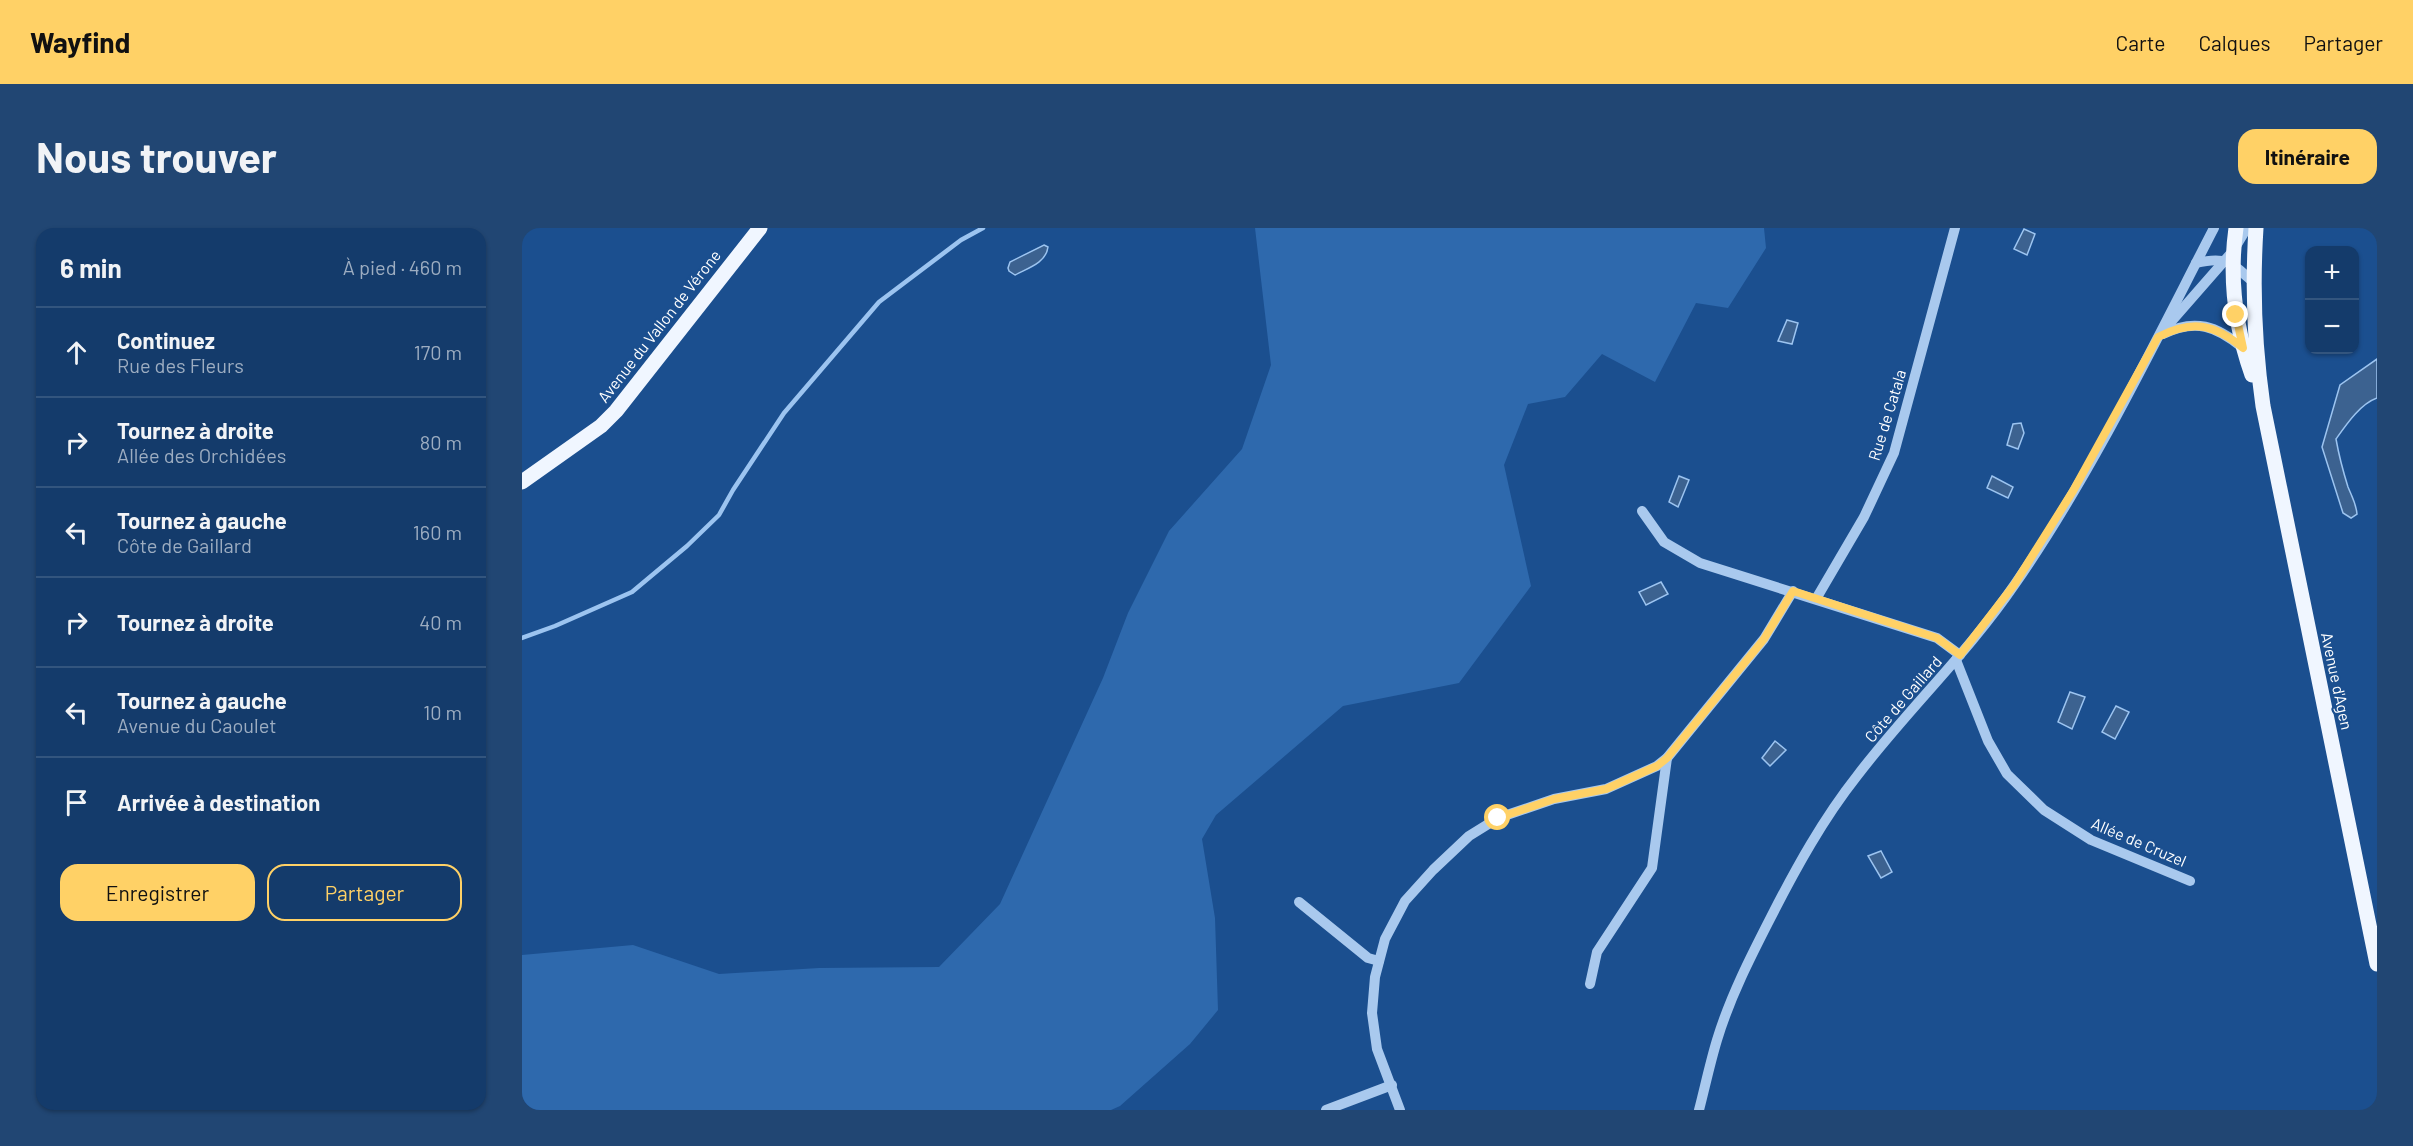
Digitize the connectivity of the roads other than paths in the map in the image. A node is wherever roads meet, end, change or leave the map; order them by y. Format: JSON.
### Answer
{"nodes":[{"id":1,"x":760,"y":228,"type":"edge"},
{"id":2,"x":1955,"y":228,"type":"edge"},
{"id":3,"x":2214,"y":228,"type":"edge"},
{"id":4,"x":2236,"y":228,"type":"edge"},
{"id":5,"x":2247,"y":228,"type":"edge"},
{"id":6,"x":2256,"y":228,"type":"edge"},
{"id":7,"x":2230,"y":258,"type":"junction"},
{"id":8,"x":2196,"y":263,"type":"junction"},
{"id":9,"x":2253,"y":282,"type":"junction"},
{"id":10,"x":2158,"y":337,"type":"junction"},
{"id":11,"x":2243,"y":348,"type":"junction"},
{"id":12,"x":2263,"y":406,"type":"junction"},
{"id":13,"x":522,"y":482,"type":"edge"},
{"id":14,"x":1642,"y":511,"type":"dead end"},
{"id":15,"x":1793,"y":591,"type":"junction"},
{"id":16,"x":1816,"y":598,"type":"junction"},
{"id":17,"x":1958,"y":658,"type":"junction"},
{"id":18,"x":1667,"y":758,"type":"junction"},
{"id":19,"x":2190,"y":880,"type":"dead end"},
{"id":20,"x":1299,"y":902,"type":"dead end"},
{"id":21,"x":1379,"y":961,"type":"junction"},
{"id":22,"x":2377,"y":964,"type":"edge"},
{"id":23,"x":1590,"y":984,"type":"dead end"},
{"id":24,"x":1392,"y":1085,"type":"junction"},
{"id":25,"x":1326,"y":1110,"type":"edge"},
{"id":26,"x":1400,"y":1110,"type":"edge"},
{"id":27,"x":1699,"y":1110,"type":"edge"}],
"edges":[{"from":1,"to":13,"type":"main road","name":"Avenue du Vallon de Vérone"},
{"from":2,"to":16,"type":"street","name":"Rue de Catala"},
{"from":3,"to":8,"type":"street","name":"Côte de Gaillard"},
{"from":4,"to":7,"type":"main road"},
{"from":5,"to":7,"type":"street"},
{"from":6,"to":9,"type":"main road"},
{"from":7,"to":8,"type":"street"},
{"from":7,"to":9,"type":"street"},
{"from":7,"to":10,"type":"street"},
{"from":7,"to":11,"type":"main road"},
{"from":8,"to":10,"type":"street","name":"Côte de Gaillard"},
{"from":9,"to":12,"type":"main road"},
{"from":10,"to":11,"type":"street"},
{"from":10,"to":17,"type":"street","name":"Côte de Gaillard"},
{"from":11,"to":12,"type":"main road"},
{"from":12,"to":22,"type":"main road","name":"Avenue d'Agen"},
{"from":14,"to":15,"type":"street"},
{"from":15,"to":16,"type":"street"},
{"from":15,"to":18,"type":"street"},
{"from":16,"to":17,"type":"street"},
{"from":17,"to":19,"type":"street","name":"Allée de Cruzel"},
{"from":17,"to":27,"type":"street","name":"Côte de Gaillard"},
{"from":18,"to":21,"type":"street"},
{"from":18,"to":23,"type":"street"},
{"from":20,"to":21,"type":"street"},
{"from":21,"to":24,"type":"street"},
{"from":24,"to":25,"type":"street"},
{"from":24,"to":26,"type":"street"}]}
